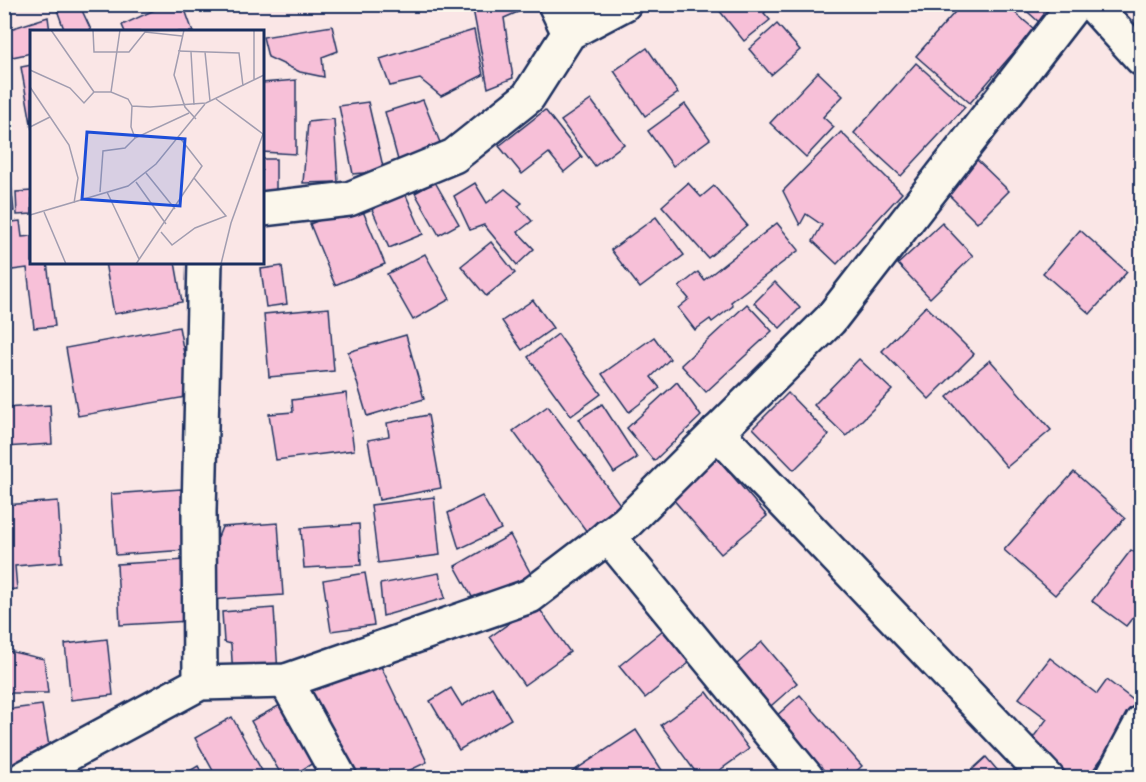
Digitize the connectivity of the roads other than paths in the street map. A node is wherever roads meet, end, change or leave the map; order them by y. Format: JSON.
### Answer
{"nodes":[{"id":1,"x":555,"y":4,"type":"edge"},
{"id":2,"x":624,"y":4,"type":"edge"},
{"id":3,"x":1076,"y":4,"type":"edge"},
{"id":4,"x":1092,"y":4,"type":"edge"},
{"id":5,"x":569,"y":33,"type":"junction"},
{"id":6,"x":1142,"y":59,"type":"edge"},
{"id":7,"x":264,"y":209,"type":"edge"},
{"id":8,"x":205,"y":264,"type":"edge"},
{"id":9,"x":717,"y":432,"type":"junction"},
{"id":10,"x":608,"y":536,"type":"junction"},
{"id":11,"x":286,"y":681,"type":"junction"},
{"id":12,"x":200,"y":683,"type":"junction"},
{"id":13,"x":1142,"y":722,"type":"edge"},
{"id":14,"x":24,"y":777,"type":"edge"},
{"id":15,"x":340,"y":777,"type":"edge"},
{"id":16,"x":807,"y":777,"type":"edge"},
{"id":17,"x":1047,"y":777,"type":"edge"},
{"id":18,"x":1112,"y":777,"type":"edge"}],
"edges":[{"from":1,"to":5,"type":"street"},
{"from":2,"to":5,"type":"street"},
{"from":3,"to":9,"type":"street"},
{"from":4,"to":6,"type":"street"},
{"from":5,"to":7,"type":"street"},
{"from":8,"to":12,"type":"street"},
{"from":9,"to":10,"type":"street"},
{"from":9,"to":17,"type":"street"},
{"from":10,"to":11,"type":"street"},
{"from":10,"to":16,"type":"street"},
{"from":11,"to":12,"type":"street"},
{"from":11,"to":15,"type":"street"},
{"from":12,"to":14,"type":"street"},
{"from":13,"to":18,"type":"street"}]}
